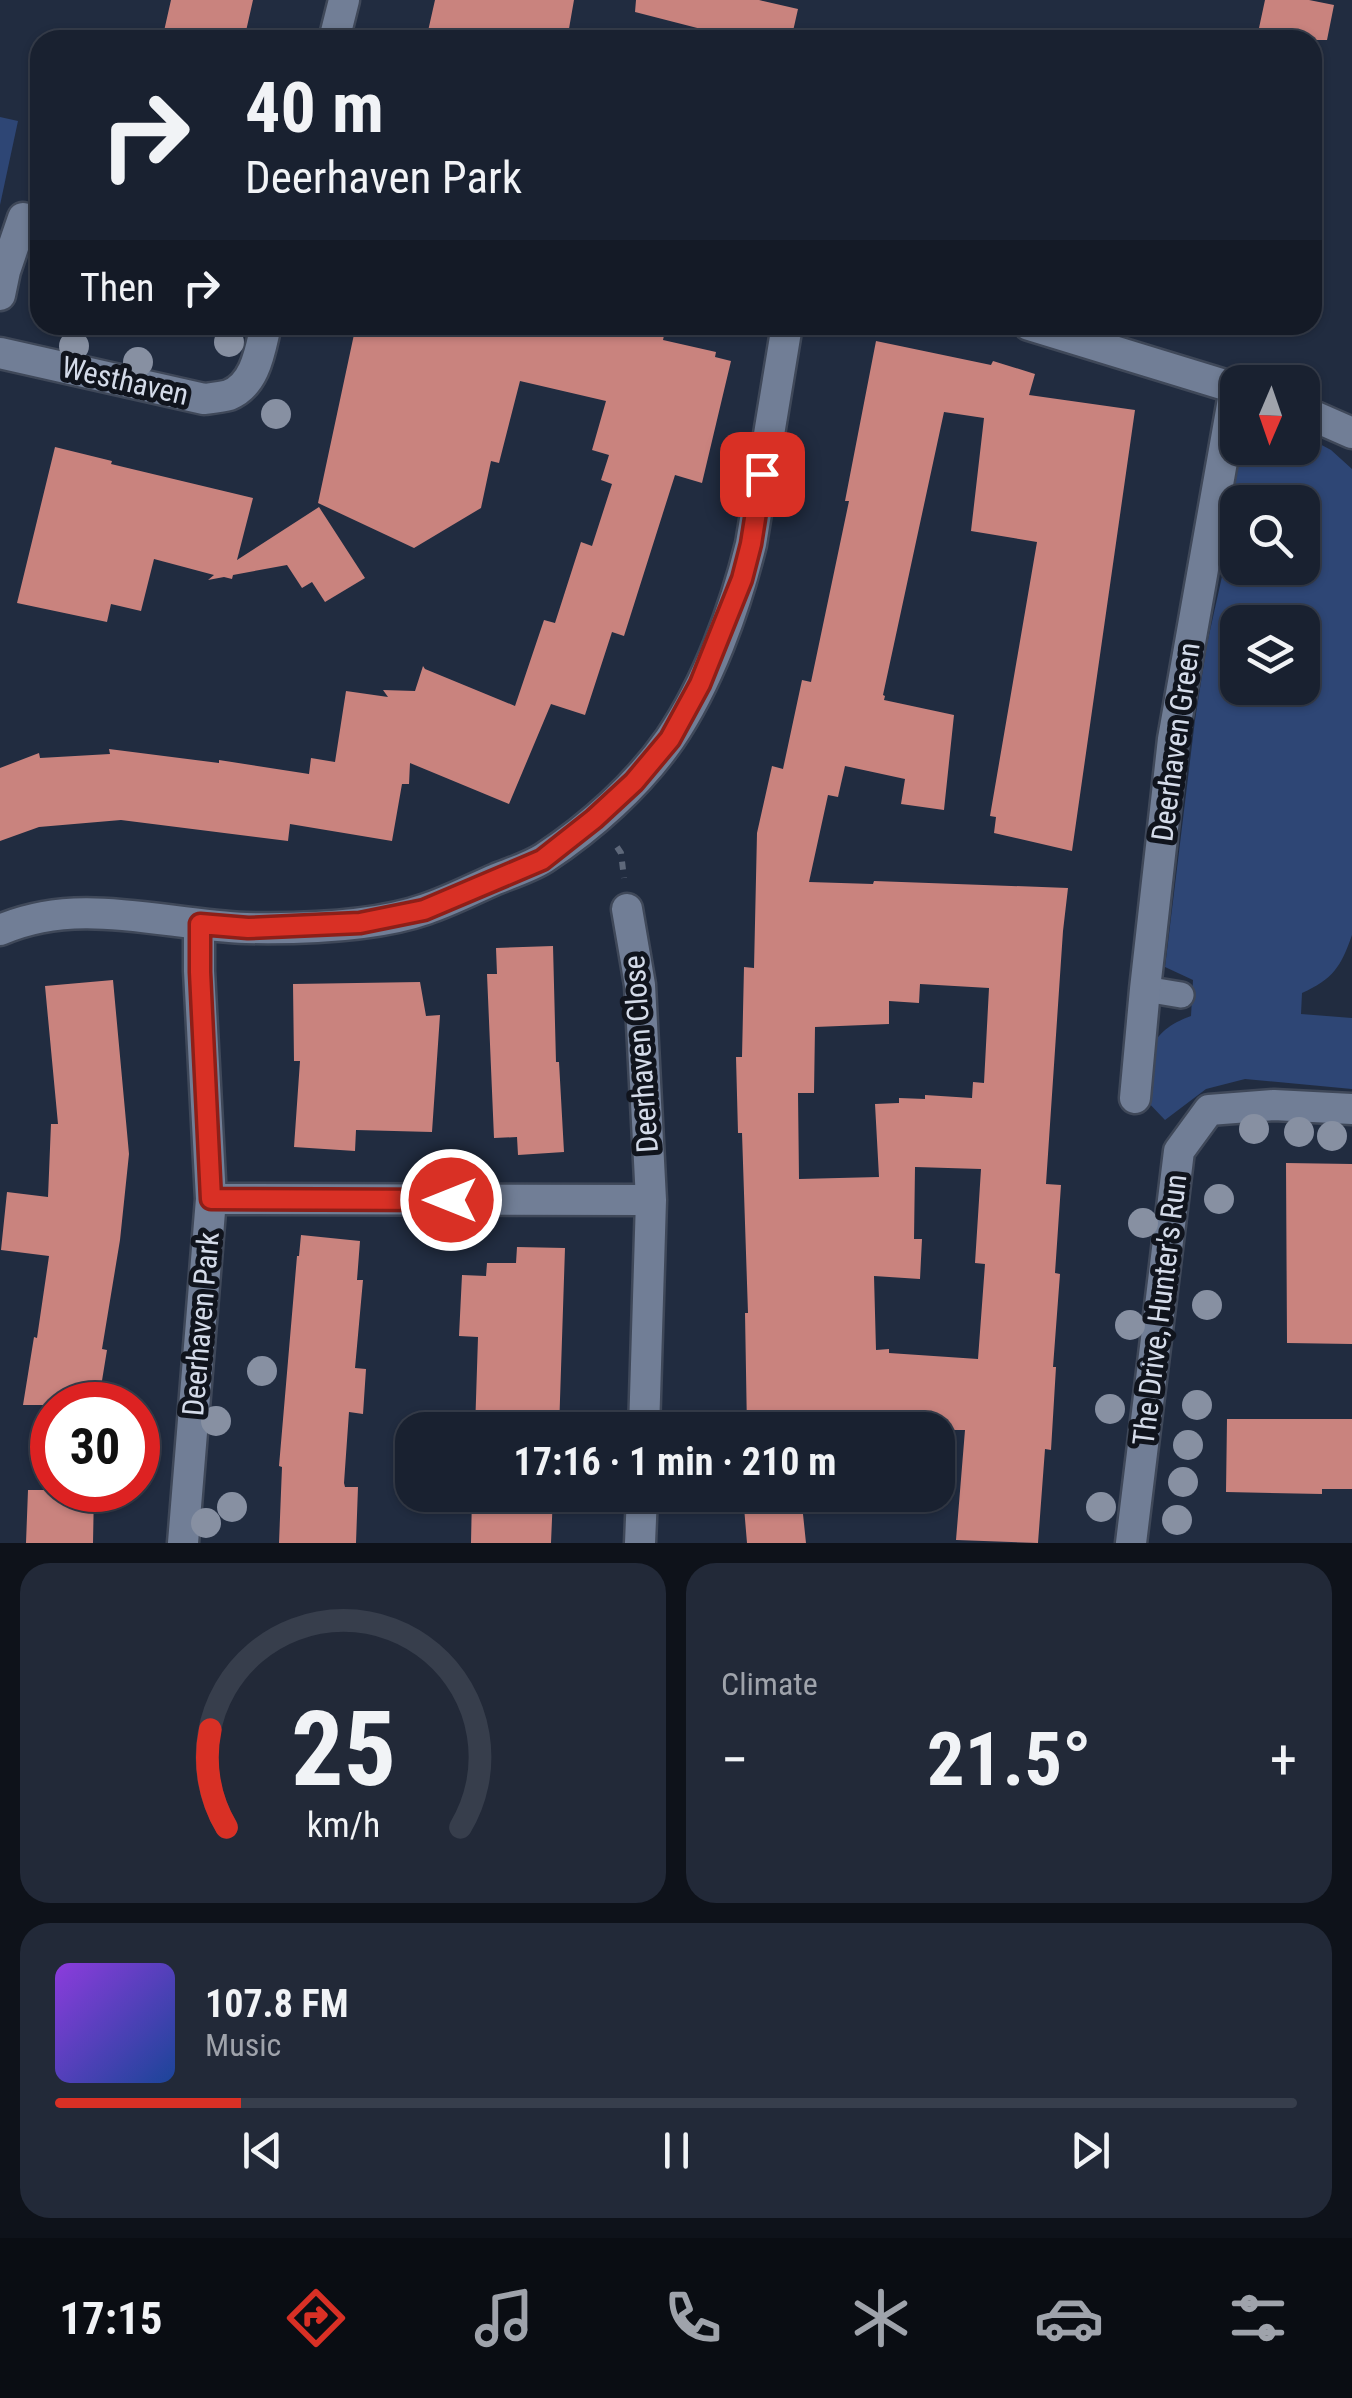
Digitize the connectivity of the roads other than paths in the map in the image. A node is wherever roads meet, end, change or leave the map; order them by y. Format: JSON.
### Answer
{"nodes":[{"id":1,"x":344,"y":0,"type":"edge"},
{"id":2,"x":336,"y":30,"type":"edge"},
{"id":3,"x":23,"y":218,"type":"dead end"},
{"id":4,"x":0,"y":295,"type":"edge"},
{"id":5,"x":264,"y":335,"type":"edge"},
{"id":6,"x":785,"y":335,"type":"edge"},
{"id":7,"x":1062,"y":335,"type":"edge"},
{"id":8,"x":0,"y":353,"type":"edge"},
{"id":9,"x":1220,"y":383,"type":"edge"},
{"id":10,"x":1320,"y":419,"type":"edge"},
{"id":11,"x":1352,"y":433,"type":"edge"},
{"id":12,"x":1222,"y":465,"type":"edge"},
{"id":13,"x":626,"y":909,"type":"road end"},
{"id":14,"x":200,"y":924,"type":"junction"},
{"id":15,"x":0,"y":930,"type":"edge"},
{"id":16,"x":1144,"y":989,"type":"junction"},
{"id":17,"x":1181,"y":994,"type":"dead end"},
{"id":18,"x":1135,"y":1098,"type":"dead end"},
{"id":19,"x":1352,"y":1109,"type":"edge"},
{"id":20,"x":211,"y":1199,"type":"junction"},
{"id":21,"x":651,"y":1200,"type":"junction"},
{"id":22,"x":645,"y":1412,"type":"edge"},
{"id":23,"x":641,"y":1512,"type":"edge"},
{"id":24,"x":183,"y":1543,"type":"edge"},
{"id":25,"x":640,"y":1543,"type":"edge"},
{"id":26,"x":1132,"y":1543,"type":"edge"}],
"edges":[{"from":1,"to":2,"type":"street"},
{"from":3,"to":4,"type":"street"},
{"from":5,"to":8,"type":"street","name":"Westhaven"},
{"from":6,"to":14,"type":"street"},
{"from":7,"to":9,"type":"street"},
{"from":10,"to":11,"type":"street"},
{"from":12,"to":16,"type":"street","name":"Deerhaven Green"},
{"from":13,"to":21,"type":"street","name":"Deerhaven Close"},
{"from":14,"to":15,"type":"street"},
{"from":14,"to":20,"type":"street","name":"Deerhaven Park"},
{"from":16,"to":17,"type":"lane"},
{"from":16,"to":18,"type":"street","name":"Deerhaven Green"},
{"from":19,"to":26,"type":"street","name":"The Drive, Hunter's Run"},
{"from":20,"to":21,"type":"street"},
{"from":20,"to":24,"type":"street","name":"Deerhaven Park"},
{"from":21,"to":22,"type":"street","name":"Deerhaven Close"},
{"from":23,"to":25,"type":"street"}]}
